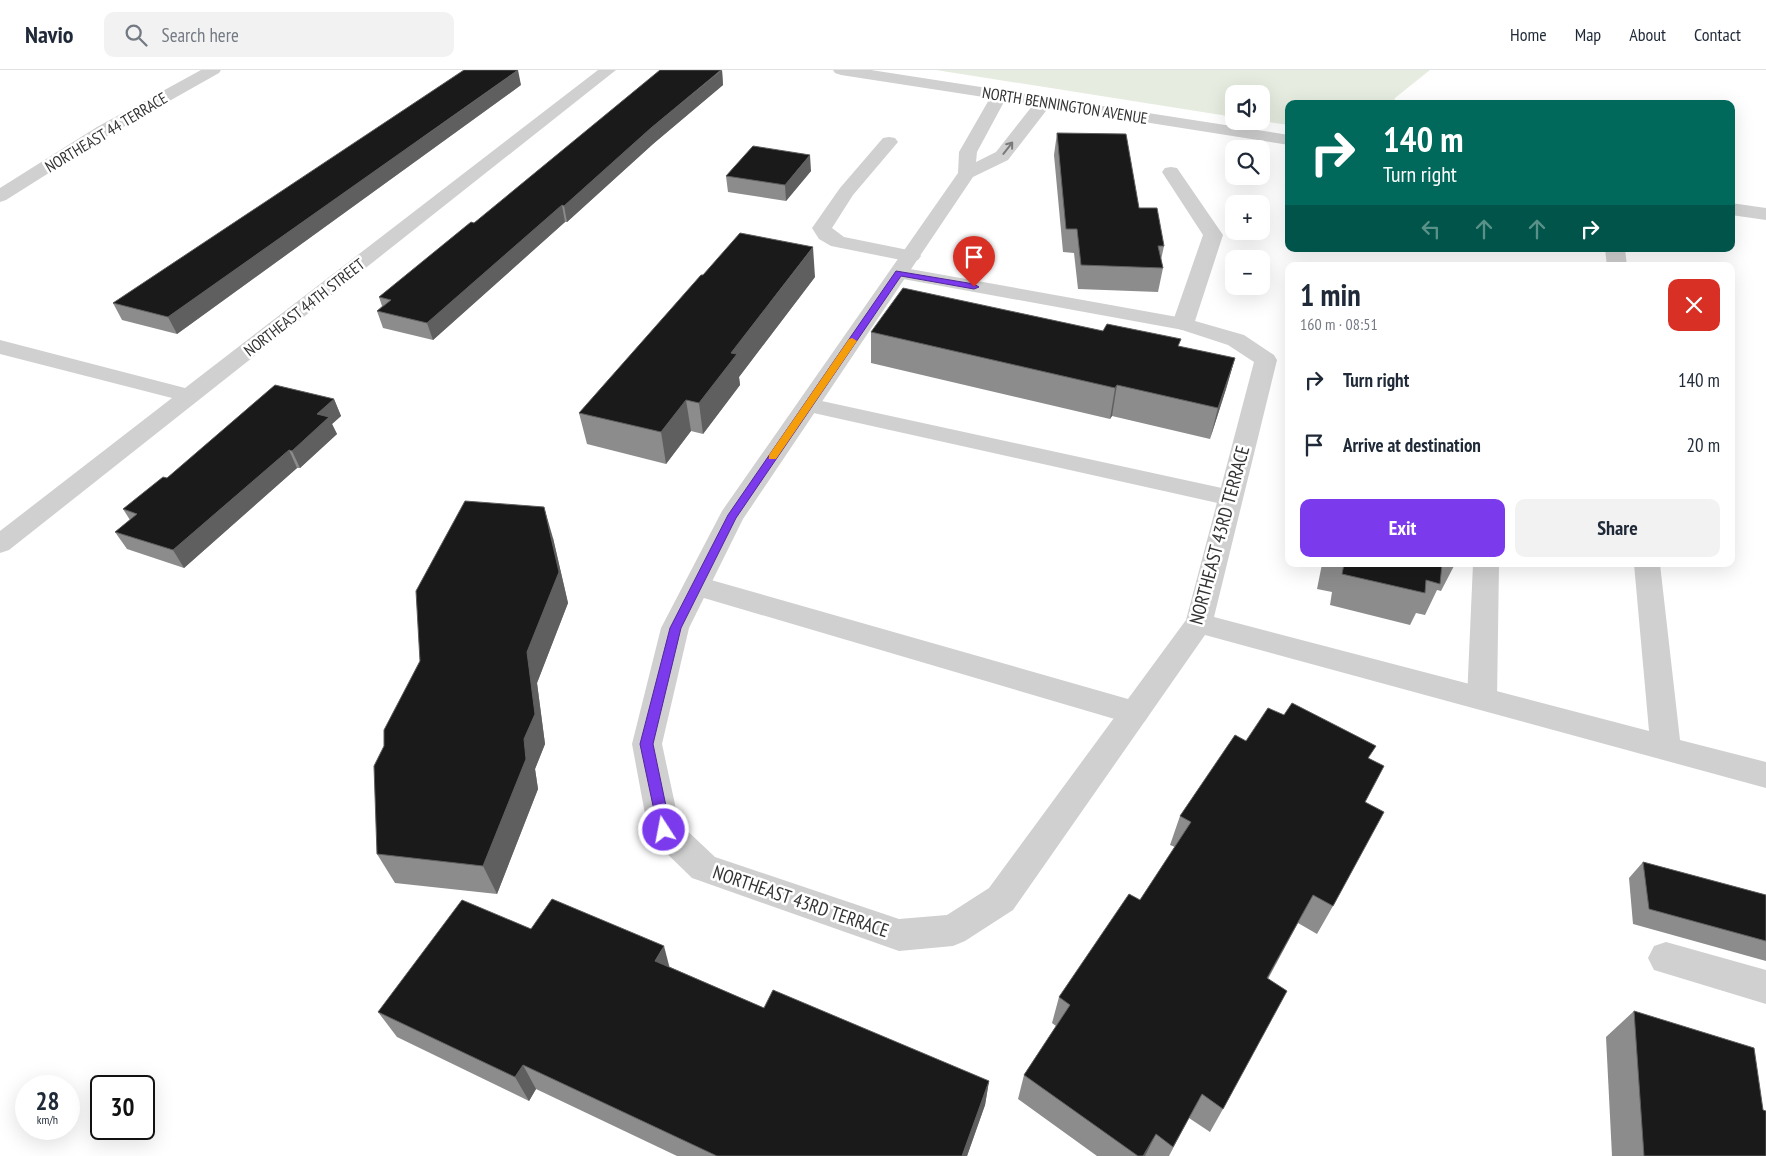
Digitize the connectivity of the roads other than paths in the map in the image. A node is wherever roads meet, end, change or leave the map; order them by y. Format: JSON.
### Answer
{"nodes":[{"id":1,"x":213,"y":70,"type":"edge"},
{"id":2,"x":608,"y":70,"type":"edge"},
{"id":3,"x":841,"y":70,"type":"edge"},
{"id":4,"x":1000,"y":94,"type":"junction"},
{"id":5,"x":1045,"y":101,"type":"junction"},
{"id":6,"x":1285,"y":139,"type":"edge"},
{"id":7,"x":889,"y":142,"type":"dead end"},
{"id":8,"x":1171,"y":172,"type":"dead end"},
{"id":9,"x":967,"y":173,"type":"junction"},
{"id":10,"x":0,"y":196,"type":"edge"},
{"id":11,"x":1735,"y":210,"type":"edge"},
{"id":12,"x":1766,"y":214,"type":"edge"},
{"id":13,"x":905,"y":264,"type":"junction"},
{"id":14,"x":1183,"y":324,"type":"junction"},
{"id":15,"x":0,"y":347,"type":"edge"},
{"id":16,"x":190,"y":396,"type":"junction"},
{"id":17,"x":808,"y":406,"type":"junction"},
{"id":18,"x":1231,"y":498,"type":"junction"},
{"id":19,"x":0,"y":544,"type":"edge"},
{"id":20,"x":1486,"y":567,"type":"edge"},
{"id":21,"x":1647,"y":567,"type":"edge"},
{"id":22,"x":697,"y":586,"type":"junction"},
{"id":23,"x":1199,"y":623,"type":"junction"},
{"id":24,"x":1482,"y":699,"type":"junction"},
{"id":25,"x":1135,"y":713,"type":"junction"},
{"id":26,"x":1666,"y":748,"type":"junction"},
{"id":27,"x":1766,"y":774,"type":"edge"},
{"id":28,"x":1666,"y":958,"type":"dead end"},
{"id":29,"x":1766,"y":987,"type":"edge"}],
"edges":[{"from":1,"to":10,"type":"street","name":"NORTHEAST 44 TERRACE"},
{"from":2,"to":16,"type":"street","name":"NORTHEAST 44TH STREET"},
{"from":3,"to":4,"type":"street","name":"NORTH BENNINGTON AVENUE"},
{"from":4,"to":5,"type":"street","name":"NORTH BENNINGTON AVENUE"},
{"from":4,"to":9,"type":"street","name":"NORTHEAST 43RD TERRACE"},
{"from":5,"to":6,"type":"street","name":"NORTH BENNINGTON AVENUE"},
{"from":9,"to":5,"type":"street","one_way":true},
{"from":7,"to":13,"type":"street"},
{"from":8,"to":14,"type":"street"},
{"from":9,"to":13,"type":"street","name":"NORTHEAST 43RD TERRACE"},
{"from":11,"to":12,"type":"street"},
{"from":13,"to":14,"type":"street"},
{"from":13,"to":17,"type":"street","name":"NORTHEAST 43RD TERRACE"},
{"from":14,"to":18,"type":"street","name":"NORTHEAST 43RD TERRACE"},
{"from":15,"to":16,"type":"street"},
{"from":16,"to":19,"type":"street","name":"NORTHEAST 44TH STREET"},
{"from":17,"to":18,"type":"street"},
{"from":17,"to":22,"type":"street","name":"NORTHEAST 43RD TERRACE"},
{"from":18,"to":23,"type":"street","name":"NORTHEAST 43RD TERRACE"},
{"from":20,"to":24,"type":"street"},
{"from":21,"to":26,"type":"street"},
{"from":22,"to":25,"type":"street"},
{"from":22,"to":25,"type":"street","name":"NORTHEAST 43RD TERRACE"},
{"from":23,"to":24,"type":"street"},
{"from":23,"to":25,"type":"street","name":"NORTHEAST 43RD TERRACE"},
{"from":24,"to":26,"type":"street"},
{"from":26,"to":27,"type":"street"},
{"from":28,"to":29,"type":"street"}]}
